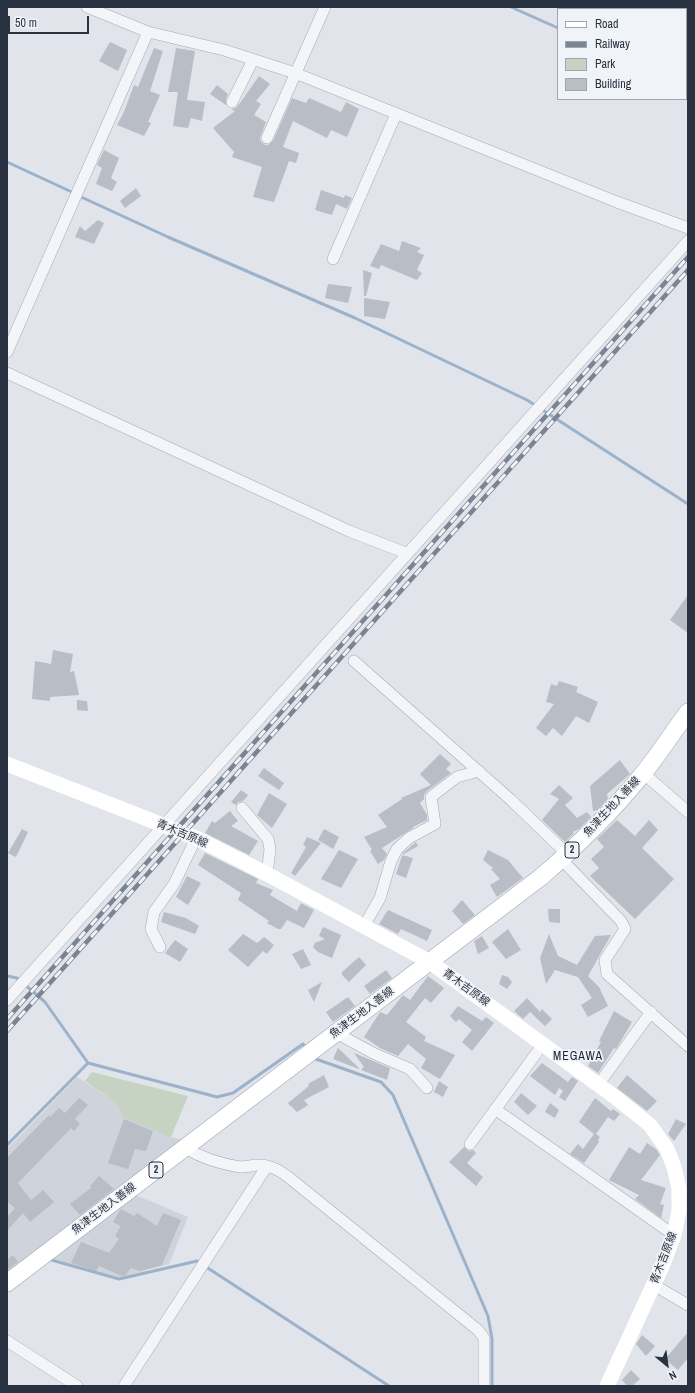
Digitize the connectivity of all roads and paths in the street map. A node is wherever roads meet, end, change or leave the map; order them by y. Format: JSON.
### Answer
{"nodes":[{"id":1,"x":86,"y":7,"type":"edge"},
{"id":2,"x":325,"y":7,"type":"edge"},
{"id":3,"x":148,"y":32,"type":"junction"},
{"id":4,"x":253,"y":60,"type":"junction"},
{"id":5,"x":295,"y":73,"type":"junction"},
{"id":6,"x":232,"y":102,"type":"dead end"},
{"id":7,"x":396,"y":114,"type":"junction"},
{"id":8,"x":267,"y":138,"type":"dead end"},
{"id":9,"x":688,"y":228,"type":"edge"},
{"id":10,"x":688,"y":240,"type":"edge"},
{"id":11,"x":333,"y":259,"type":"dead end"},
{"id":12,"x":7,"y":352,"type":"edge"},
{"id":13,"x":7,"y":373,"type":"edge"},
{"id":14,"x":406,"y":553,"type":"junction"},
{"id":15,"x":354,"y":661,"type":"dead end"},
{"id":16,"x":688,"y":712,"type":"edge"},
{"id":17,"x":7,"y":764,"type":"edge"},
{"id":18,"x":479,"y":771,"type":"junction"},
{"id":19,"x":643,"y":773,"type":"junction"},
{"id":20,"x":242,"y":808,"type":"dead end"},
{"id":21,"x":688,"y":812,"type":"edge"},
{"id":22,"x":163,"y":825,"type":"junction"},
{"id":23,"x":196,"y":838,"type":"junction"},
{"id":24,"x":564,"y":857,"type":"junction"},
{"id":25,"x":267,"y":874,"type":"junction"},
{"id":26,"x":364,"y":926,"type":"junction"},
{"id":27,"x":160,"y":947,"type":"dead end"},
{"id":28,"x":430,"y":962,"type":"junction"},
{"id":29,"x":7,"y":1000,"type":"edge"},
{"id":30,"x":651,"y":1012,"type":"junction"},
{"id":31,"x":336,"y":1033,"type":"junction"},
{"id":32,"x":543,"y":1044,"type":"junction"},
{"id":33,"x":688,"y":1046,"type":"edge"},
{"id":34,"x":598,"y":1085,"type":"junction"},
{"id":35,"x":427,"y":1088,"type":"dead end"},
{"id":36,"x":495,"y":1109,"type":"junction"},
{"id":37,"x":470,"y":1144,"type":"dead end"},
{"id":38,"x":185,"y":1148,"type":"junction"},
{"id":39,"x":267,"y":1166,"type":"junction"},
{"id":40,"x":674,"y":1235,"type":"junction"},
{"id":41,"x":7,"y":1283,"type":"edge"},
{"id":42,"x":654,"y":1285,"type":"junction"},
{"id":43,"x":688,"y":1305,"type":"edge"},
{"id":44,"x":7,"y":1341,"type":"edge"},
{"id":45,"x":77,"y":1386,"type":"edge"},
{"id":46,"x":124,"y":1386,"type":"edge"},
{"id":47,"x":484,"y":1386,"type":"edge"},
{"id":48,"x":607,"y":1386,"type":"edge"}],
"edges":[{"from":1,"to":3,"type":"street"},
{"from":2,"to":5,"type":"street"},
{"from":3,"to":4,"type":"street"},
{"from":3,"to":12,"type":"street"},
{"from":4,"to":5,"type":"street"},
{"from":4,"to":6,"type":"street"},
{"from":5,"to":7,"type":"street"},
{"from":5,"to":8,"type":"street"},
{"from":7,"to":9,"type":"street"},
{"from":7,"to":11,"type":"street"},
{"from":10,"to":14,"type":"street"},
{"from":13,"to":14,"type":"street"},
{"from":14,"to":22,"type":"street"},
{"from":15,"to":18,"type":"street"},
{"from":16,"to":19,"type":"main road","name":"魚津生地入善線","number":"2"},
{"from":17,"to":22,"type":"main road","name":"青木吉原線"},
{"from":18,"to":24,"type":"street"},
{"from":18,"to":26,"type":"street"},
{"from":19,"to":21,"type":"street"},
{"from":19,"to":24,"type":"main road","name":"魚津生地入善線","number":"2"},
{"from":20,"to":25,"type":"street"},
{"from":22,"to":23,"type":"main road","name":"青木吉原線"},
{"from":22,"to":29,"type":"street"},
{"from":23,"to":25,"type":"main road","name":"青木吉原線"},
{"from":23,"to":27,"type":"street"},
{"from":24,"to":28,"type":"main road","name":"魚津生地入善線","number":"2"},
{"from":24,"to":30,"type":"street"},
{"from":25,"to":26,"type":"main road","name":"青木吉原線"},
{"from":26,"to":28,"type":"main road","name":"青木吉原線"},
{"from":28,"to":31,"type":"main road","name":"魚津生地入善線","number":"2"},
{"from":28,"to":32,"type":"main road","name":"青木吉原線"},
{"from":30,"to":33,"type":"street"},
{"from":30,"to":34,"type":"street"},
{"from":31,"to":35,"type":"street"},
{"from":31,"to":38,"type":"main road","name":"魚津生地入善線","number":"2"},
{"from":32,"to":34,"type":"main road","name":"青木吉原線"},
{"from":32,"to":36,"type":"street"},
{"from":34,"to":40,"type":"main road","name":"青木吉原線"},
{"from":36,"to":37,"type":"street"},
{"from":36,"to":40,"type":"street"},
{"from":38,"to":39,"type":"street"},
{"from":38,"to":41,"type":"main road","name":"魚津生地入善線","number":"2"},
{"from":39,"to":46,"type":"street"},
{"from":39,"to":47,"type":"street"},
{"from":40,"to":42,"type":"main road","name":"青木吉原線"},
{"from":42,"to":43,"type":"street"},
{"from":42,"to":48,"type":"main road","name":"青木吉原線"},
{"from":44,"to":45,"type":"street"}]}
